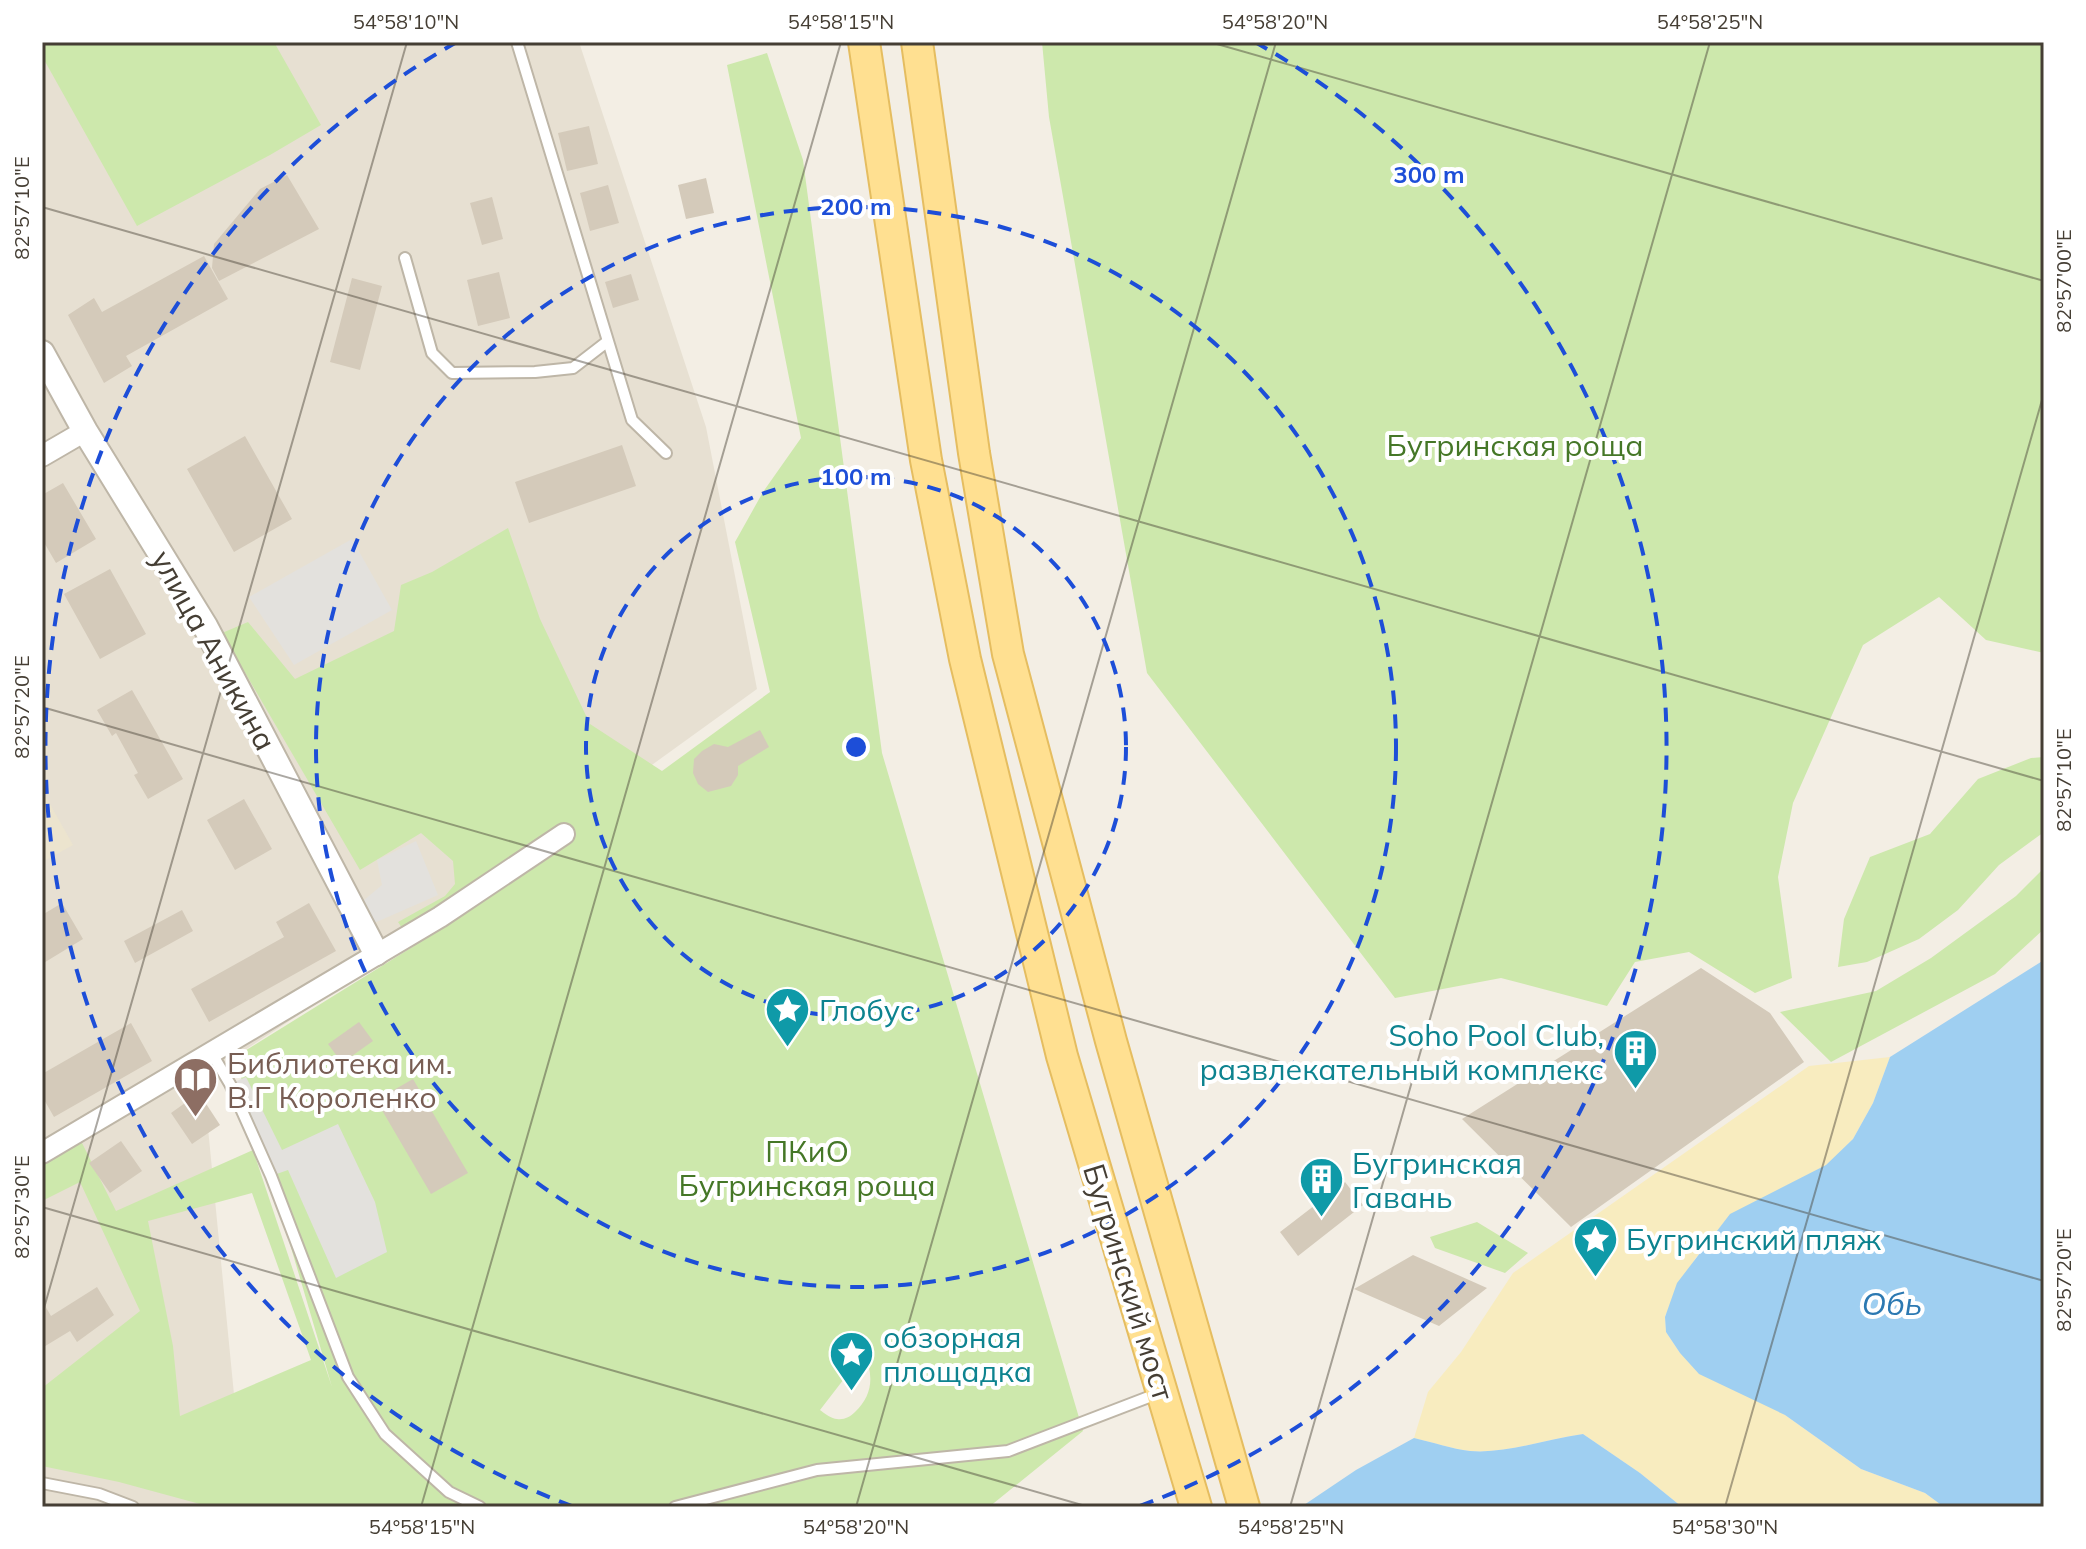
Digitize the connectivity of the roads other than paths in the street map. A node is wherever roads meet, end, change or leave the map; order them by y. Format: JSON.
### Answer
{"nodes":[{"id":1,"x":517,"y":42,"type":"edge"},
{"id":2,"x":864,"y":42,"type":"edge"},
{"id":3,"x":917,"y":42,"type":"edge"},
{"id":4,"x":405,"y":258,"type":"dead end"},
{"id":5,"x":608,"y":341,"type":"junction"},
{"id":6,"x":42,"y":353,"type":"edge"},
{"id":7,"x":85,"y":431,"type":"junction"},
{"id":8,"x":666,"y":453,"type":"dead end"},
{"id":9,"x":42,"y":456,"type":"edge"},
{"id":10,"x":564,"y":834,"type":"dead end"},
{"id":11,"x":376,"y":953,"type":"junction"},
{"id":12,"x":211,"y":1051,"type":"junction"},
{"id":13,"x":42,"y":1153,"type":"edge"},
{"id":14,"x":1154,"y":1395,"type":"dead end"},
{"id":15,"x":42,"y":1483,"type":"edge"},
{"id":16,"x":133,"y":1507,"type":"edge"},
{"id":17,"x":480,"y":1507,"type":"edge"},
{"id":18,"x":675,"y":1507,"type":"edge"},
{"id":19,"x":1196,"y":1507,"type":"edge"},
{"id":20,"x":1244,"y":1507,"type":"edge"}],
"edges":[{"from":1,"to":5,"type":"lane"},
{"from":2,"to":19,"type":"main road","name":"Бугринский мост"},
{"from":3,"to":20,"type":"main road"},
{"from":4,"to":5,"type":"lane"},
{"from":5,"to":8,"type":"lane"},
{"from":6,"to":7,"type":"street","name":"улица Аникина"},
{"from":7,"to":9,"type":"street"},
{"from":7,"to":11,"type":"street","name":"улица Аникина"},
{"from":10,"to":11,"type":"street"},
{"from":11,"to":12,"type":"street"},
{"from":12,"to":13,"type":"street"},
{"from":12,"to":17,"type":"lane"},
{"from":14,"to":18,"type":"lane"},
{"from":15,"to":16,"type":"lane"}]}
